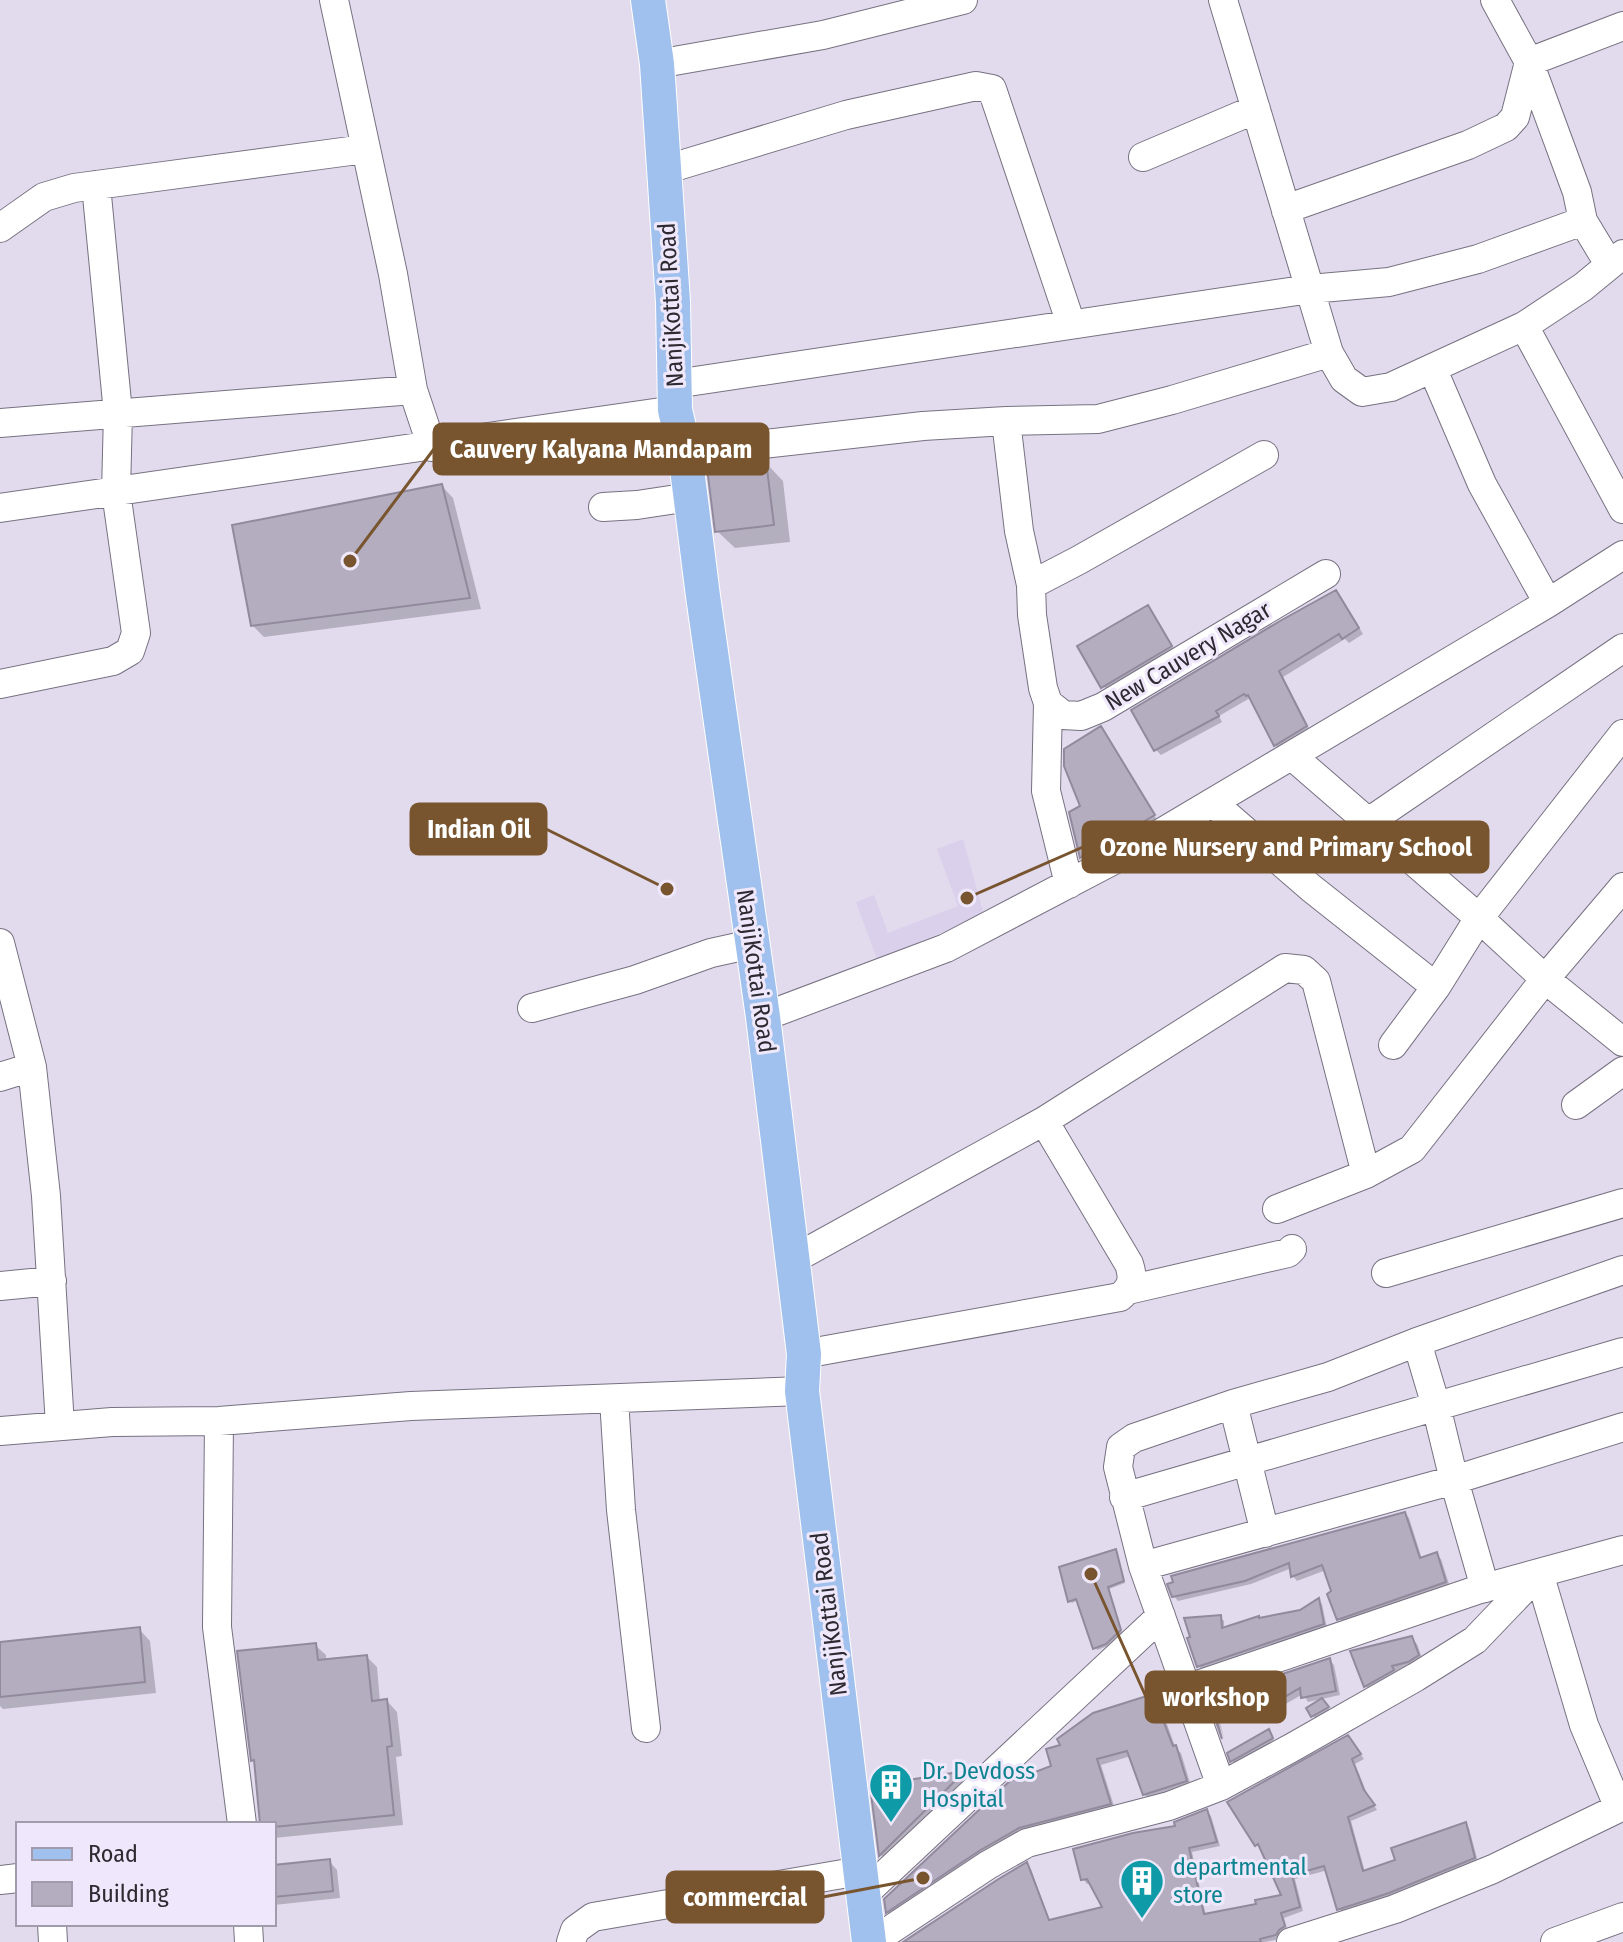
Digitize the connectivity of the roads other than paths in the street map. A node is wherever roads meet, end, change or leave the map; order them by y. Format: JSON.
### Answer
{"nodes":[{"id":1,"x":334,"y":0,"type":"edge"},
{"id":2,"x":648,"y":0,"type":"edge"},
{"id":3,"x":963,"y":0,"type":"edge"},
{"id":4,"x":1223,"y":0,"type":"edge"},
{"id":5,"x":1495,"y":0,"type":"edge"},
{"id":6,"x":1623,"y":26,"type":"edge"},
{"id":7,"x":1529,"y":62,"type":"junction"},
{"id":8,"x":657,"y":64,"type":"junction"},
{"id":9,"x":1256,"y":109,"type":"junction"},
{"id":10,"x":365,"y":149,"type":"junction"},
{"id":11,"x":1143,"y":157,"type":"dead end"},
{"id":12,"x":664,"y":170,"type":"junction"},
{"id":13,"x":96,"y":185,"type":"junction"},
{"id":14,"x":1286,"y":210,"type":"junction"},
{"id":15,"x":1583,"y":221,"type":"junction"},
{"id":16,"x":0,"y":228,"type":"edge"},
{"id":17,"x":1616,"y":259,"type":"edge"},
{"id":18,"x":1310,"y":289,"type":"junction"},
{"id":19,"x":1071,"y":324,"type":"junction"},
{"id":20,"x":1524,"y":326,"type":"junction"},
{"id":21,"x":1329,"y":353,"type":"junction"},
{"id":22,"x":1433,"y":370,"type":"junction"},
{"id":23,"x":413,"y":390,"type":"junction"},
{"id":24,"x":675,"y":397,"type":"junction"},
{"id":25,"x":118,"y":413,"type":"junction"},
{"id":26,"x":1006,"y":421,"type":"junction"},
{"id":27,"x":0,"y":423,"type":"edge"},
{"id":28,"x":432,"y":447,"type":"junction"},
{"id":29,"x":685,"y":453,"type":"junction"},
{"id":30,"x":1264,"y":455,"type":"dead end"},
{"id":31,"x":116,"y":492,"type":"junction"},
{"id":32,"x":690,"y":497,"type":"junction"},
{"id":33,"x":603,"y":507,"type":"dead end"},
{"id":34,"x":0,"y":508,"type":"edge"},
{"id":35,"x":1623,"y":509,"type":"edge"},
{"id":36,"x":1623,"y":555,"type":"edge"},
{"id":37,"x":1326,"y":574,"type":"dead end"},
{"id":38,"x":1031,"y":585,"type":"junction"},
{"id":39,"x":1548,"y":603,"type":"junction"},
{"id":40,"x":1623,"y":648,"type":"edge"},
{"id":41,"x":0,"y":684,"type":"edge"},
{"id":42,"x":1048,"y":703,"type":"junction"},
{"id":43,"x":1623,"y":734,"type":"edge"},
{"id":44,"x":1292,"y":756,"type":"junction"},
{"id":45,"x":1213,"y":803,"type":"junction"},
{"id":46,"x":1367,"y":823,"type":"junction"},
{"id":47,"x":1069,"y":884,"type":"junction"},
{"id":48,"x":1623,"y":887,"type":"edge"},
{"id":49,"x":1479,"y":918,"type":"junction"},
{"id":50,"x":0,"y":943,"type":"edge"},
{"id":51,"x":752,"y":944,"type":"junction"},
{"id":52,"x":1545,"y":979,"type":"junction"},
{"id":53,"x":1436,"y":987,"type":"junction"},
{"id":54,"x":532,"y":1008,"type":"dead end"},
{"id":55,"x":763,"y":1017,"type":"junction"},
{"id":56,"x":1623,"y":1042,"type":"edge"},
{"id":57,"x":1393,"y":1045,"type":"dead end"},
{"id":58,"x":32,"y":1067,"type":"junction"},
{"id":59,"x":1623,"y":1071,"type":"edge"},
{"id":60,"x":0,"y":1077,"type":"edge"},
{"id":61,"x":1576,"y":1105,"type":"dead end"},
{"id":62,"x":1044,"y":1121,"type":"junction"},
{"id":63,"x":1366,"y":1174,"type":"junction"},
{"id":64,"x":1623,"y":1203,"type":"edge"},
{"id":65,"x":1277,"y":1209,"type":"dead end"},
{"id":66,"x":1292,"y":1249,"type":"dead end"},
{"id":67,"x":792,"y":1260,"type":"junction"},
{"id":68,"x":1623,"y":1270,"type":"edge"},
{"id":69,"x":1386,"y":1273,"type":"dead end"},
{"id":70,"x":52,"y":1281,"type":"junction"},
{"id":71,"x":0,"y":1286,"type":"edge"},
{"id":72,"x":1128,"y":1290,"type":"junction"},
{"id":73,"x":1417,"y":1342,"type":"junction"},
{"id":74,"x":1623,"y":1352,"type":"edge"},
{"id":75,"x":804,"y":1354,"type":"junction"},
{"id":76,"x":802,"y":1391,"type":"junction"},
{"id":77,"x":614,"y":1399,"type":"junction"},
{"id":78,"x":1233,"y":1404,"type":"junction"},
{"id":79,"x":1436,"y":1406,"type":"junction"},
{"id":80,"x":219,"y":1421,"type":"junction"},
{"id":81,"x":60,"y":1426,"type":"junction"},
{"id":82,"x":1623,"y":1427,"type":"edge"},
{"id":83,"x":0,"y":1431,"type":"edge"},
{"id":84,"x":1247,"y":1461,"type":"junction"},
{"id":85,"x":1454,"y":1480,"type":"junction"},
{"id":86,"x":1124,"y":1497,"type":"junction"},
{"id":87,"x":1265,"y":1533,"type":"junction"},
{"id":88,"x":1623,"y":1550,"type":"edge"},
{"id":89,"x":1143,"y":1566,"type":"junction"},
{"id":90,"x":1539,"y":1573,"type":"junction"},
{"id":91,"x":1485,"y":1588,"type":"junction"},
{"id":92,"x":1161,"y":1616,"type":"junction"},
{"id":93,"x":1186,"y":1689,"type":"junction"},
{"id":94,"x":646,"y":1728,"type":"dead end"},
{"id":95,"x":1221,"y":1786,"type":"junction"},
{"id":96,"x":1621,"y":1807,"type":"edge"},
{"id":97,"x":242,"y":1822,"type":"edge"},
{"id":98,"x":862,"y":1883,"type":"junction"},
{"id":99,"x":1623,"y":1917,"type":"edge"},
{"id":100,"x":571,"y":1942,"type":"edge"},
{"id":101,"x":870,"y":1942,"type":"edge"},
{"id":102,"x":1291,"y":1942,"type":"edge"},
{"id":103,"x":1555,"y":1942,"type":"edge"}],
"edges":[{"from":1,"to":10,"type":"street"},
{"from":2,"to":8,"type":"main road","name":"NanjiKottai Road"},
{"from":3,"to":8,"type":"street"},
{"from":4,"to":9,"type":"street"},
{"from":5,"to":7,"type":"street"},
{"from":6,"to":7,"type":"street"},
{"from":7,"to":14,"type":"street"},
{"from":7,"to":15,"type":"street"},
{"from":8,"to":12,"type":"main road","name":"NanjiKottai Road"},
{"from":9,"to":11,"type":"street"},
{"from":9,"to":14,"type":"street"},
{"from":10,"to":13,"type":"street"},
{"from":10,"to":23,"type":"street"},
{"from":12,"to":19,"type":"street"},
{"from":12,"to":24,"type":"main road","name":"NanjiKottai Road"},
{"from":13,"to":16,"type":"street"},
{"from":13,"to":25,"type":"street"},
{"from":14,"to":18,"type":"street"},
{"from":15,"to":17,"type":"street"},
{"from":15,"to":18,"type":"street"},
{"from":17,"to":20,"type":"street"},
{"from":18,"to":19,"type":"street"},
{"from":18,"to":21,"type":"street"},
{"from":19,"to":24,"type":"street"},
{"from":20,"to":22,"type":"street"},
{"from":20,"to":35,"type":"street"},
{"from":21,"to":22,"type":"street"},
{"from":21,"to":26,"type":"street"},
{"from":22,"to":39,"type":"street"},
{"from":23,"to":25,"type":"street"},
{"from":23,"to":28,"type":"street"},
{"from":24,"to":28,"type":"street"},
{"from":24,"to":29,"type":"main road","name":"NanjiKottai Road"},
{"from":25,"to":27,"type":"street"},
{"from":25,"to":31,"type":"street"},
{"from":26,"to":29,"type":"street"},
{"from":26,"to":38,"type":"street"},
{"from":28,"to":31,"type":"street"},
{"from":29,"to":32,"type":"main road","name":"NanjiKottai Road"},
{"from":30,"to":38,"type":"street"},
{"from":31,"to":34,"type":"street"},
{"from":31,"to":41,"type":"street"},
{"from":32,"to":33,"type":"street"},
{"from":32,"to":51,"type":"main road","name":"NanjiKottai Road"},
{"from":36,"to":39,"type":"street"},
{"from":37,"to":42,"type":"street","name":"New Cauvery Nagar"},
{"from":38,"to":42,"type":"street"},
{"from":39,"to":44,"type":"street"},
{"from":40,"to":46,"type":"street"},
{"from":42,"to":47,"type":"street"},
{"from":43,"to":49,"type":"street"},
{"from":44,"to":45,"type":"street"},
{"from":44,"to":46,"type":"street"},
{"from":45,"to":47,"type":"street"},
{"from":45,"to":53,"type":"street"},
{"from":46,"to":49,"type":"street"},
{"from":47,"to":55,"type":"street"},
{"from":48,"to":52,"type":"street"},
{"from":49,"to":52,"type":"street"},
{"from":49,"to":53,"type":"street"},
{"from":50,"to":58,"type":"street"},
{"from":51,"to":54,"type":"street"},
{"from":51,"to":55,"type":"main road","name":"NanjiKottai Road"},
{"from":52,"to":56,"type":"street"},
{"from":52,"to":63,"type":"street"},
{"from":53,"to":57,"type":"street"},
{"from":55,"to":67,"type":"main road","name":"NanjiKottai Road"},
{"from":58,"to":60,"type":"street"},
{"from":58,"to":70,"type":"street"},
{"from":59,"to":61,"type":"street"},
{"from":62,"to":63,"type":"street"},
{"from":62,"to":67,"type":"street"},
{"from":62,"to":72,"type":"street"},
{"from":63,"to":65,"type":"street"},
{"from":64,"to":69,"type":"street"},
{"from":66,"to":72,"type":"street"},
{"from":67,"to":75,"type":"main road","name":"NanjiKottai Road"},
{"from":68,"to":73,"type":"street"},
{"from":70,"to":71,"type":"street"},
{"from":70,"to":81,"type":"street"},
{"from":72,"to":75,"type":"street"},
{"from":73,"to":78,"type":"street"},
{"from":73,"to":79,"type":"street"},
{"from":74,"to":79,"type":"street"},
{"from":75,"to":76,"type":"main road","name":"NanjiKottai Road"},
{"from":76,"to":77,"type":"street"},
{"from":76,"to":98,"type":"main road","name":"NanjiKottai Road"},
{"from":77,"to":80,"type":"street"},
{"from":77,"to":94,"type":"street"},
{"from":78,"to":84,"type":"street"},
{"from":78,"to":86,"type":"street"},
{"from":79,"to":84,"type":"street"},
{"from":79,"to":85,"type":"street"},
{"from":80,"to":81,"type":"street"},
{"from":80,"to":97,"type":"street"},
{"from":81,"to":83,"type":"street"},
{"from":82,"to":85,"type":"street"},
{"from":84,"to":86,"type":"street"},
{"from":84,"to":87,"type":"street"},
{"from":85,"to":87,"type":"street"},
{"from":85,"to":91,"type":"street"},
{"from":86,"to":89,"type":"street"},
{"from":87,"to":89,"type":"street"},
{"from":88,"to":90,"type":"street"},
{"from":89,"to":92,"type":"street"},
{"from":90,"to":91,"type":"street"},
{"from":90,"to":95,"type":"street"},
{"from":90,"to":96,"type":"street"},
{"from":91,"to":93,"type":"street"},
{"from":92,"to":93,"type":"street"},
{"from":92,"to":98,"type":"street"},
{"from":93,"to":95,"type":"street"},
{"from":95,"to":101,"type":"street"},
{"from":96,"to":102,"type":"street"},
{"from":98,"to":100,"type":"street"},
{"from":98,"to":101,"type":"main road","name":"NanjiKottai Road"},
{"from":99,"to":103,"type":"street"}]}
